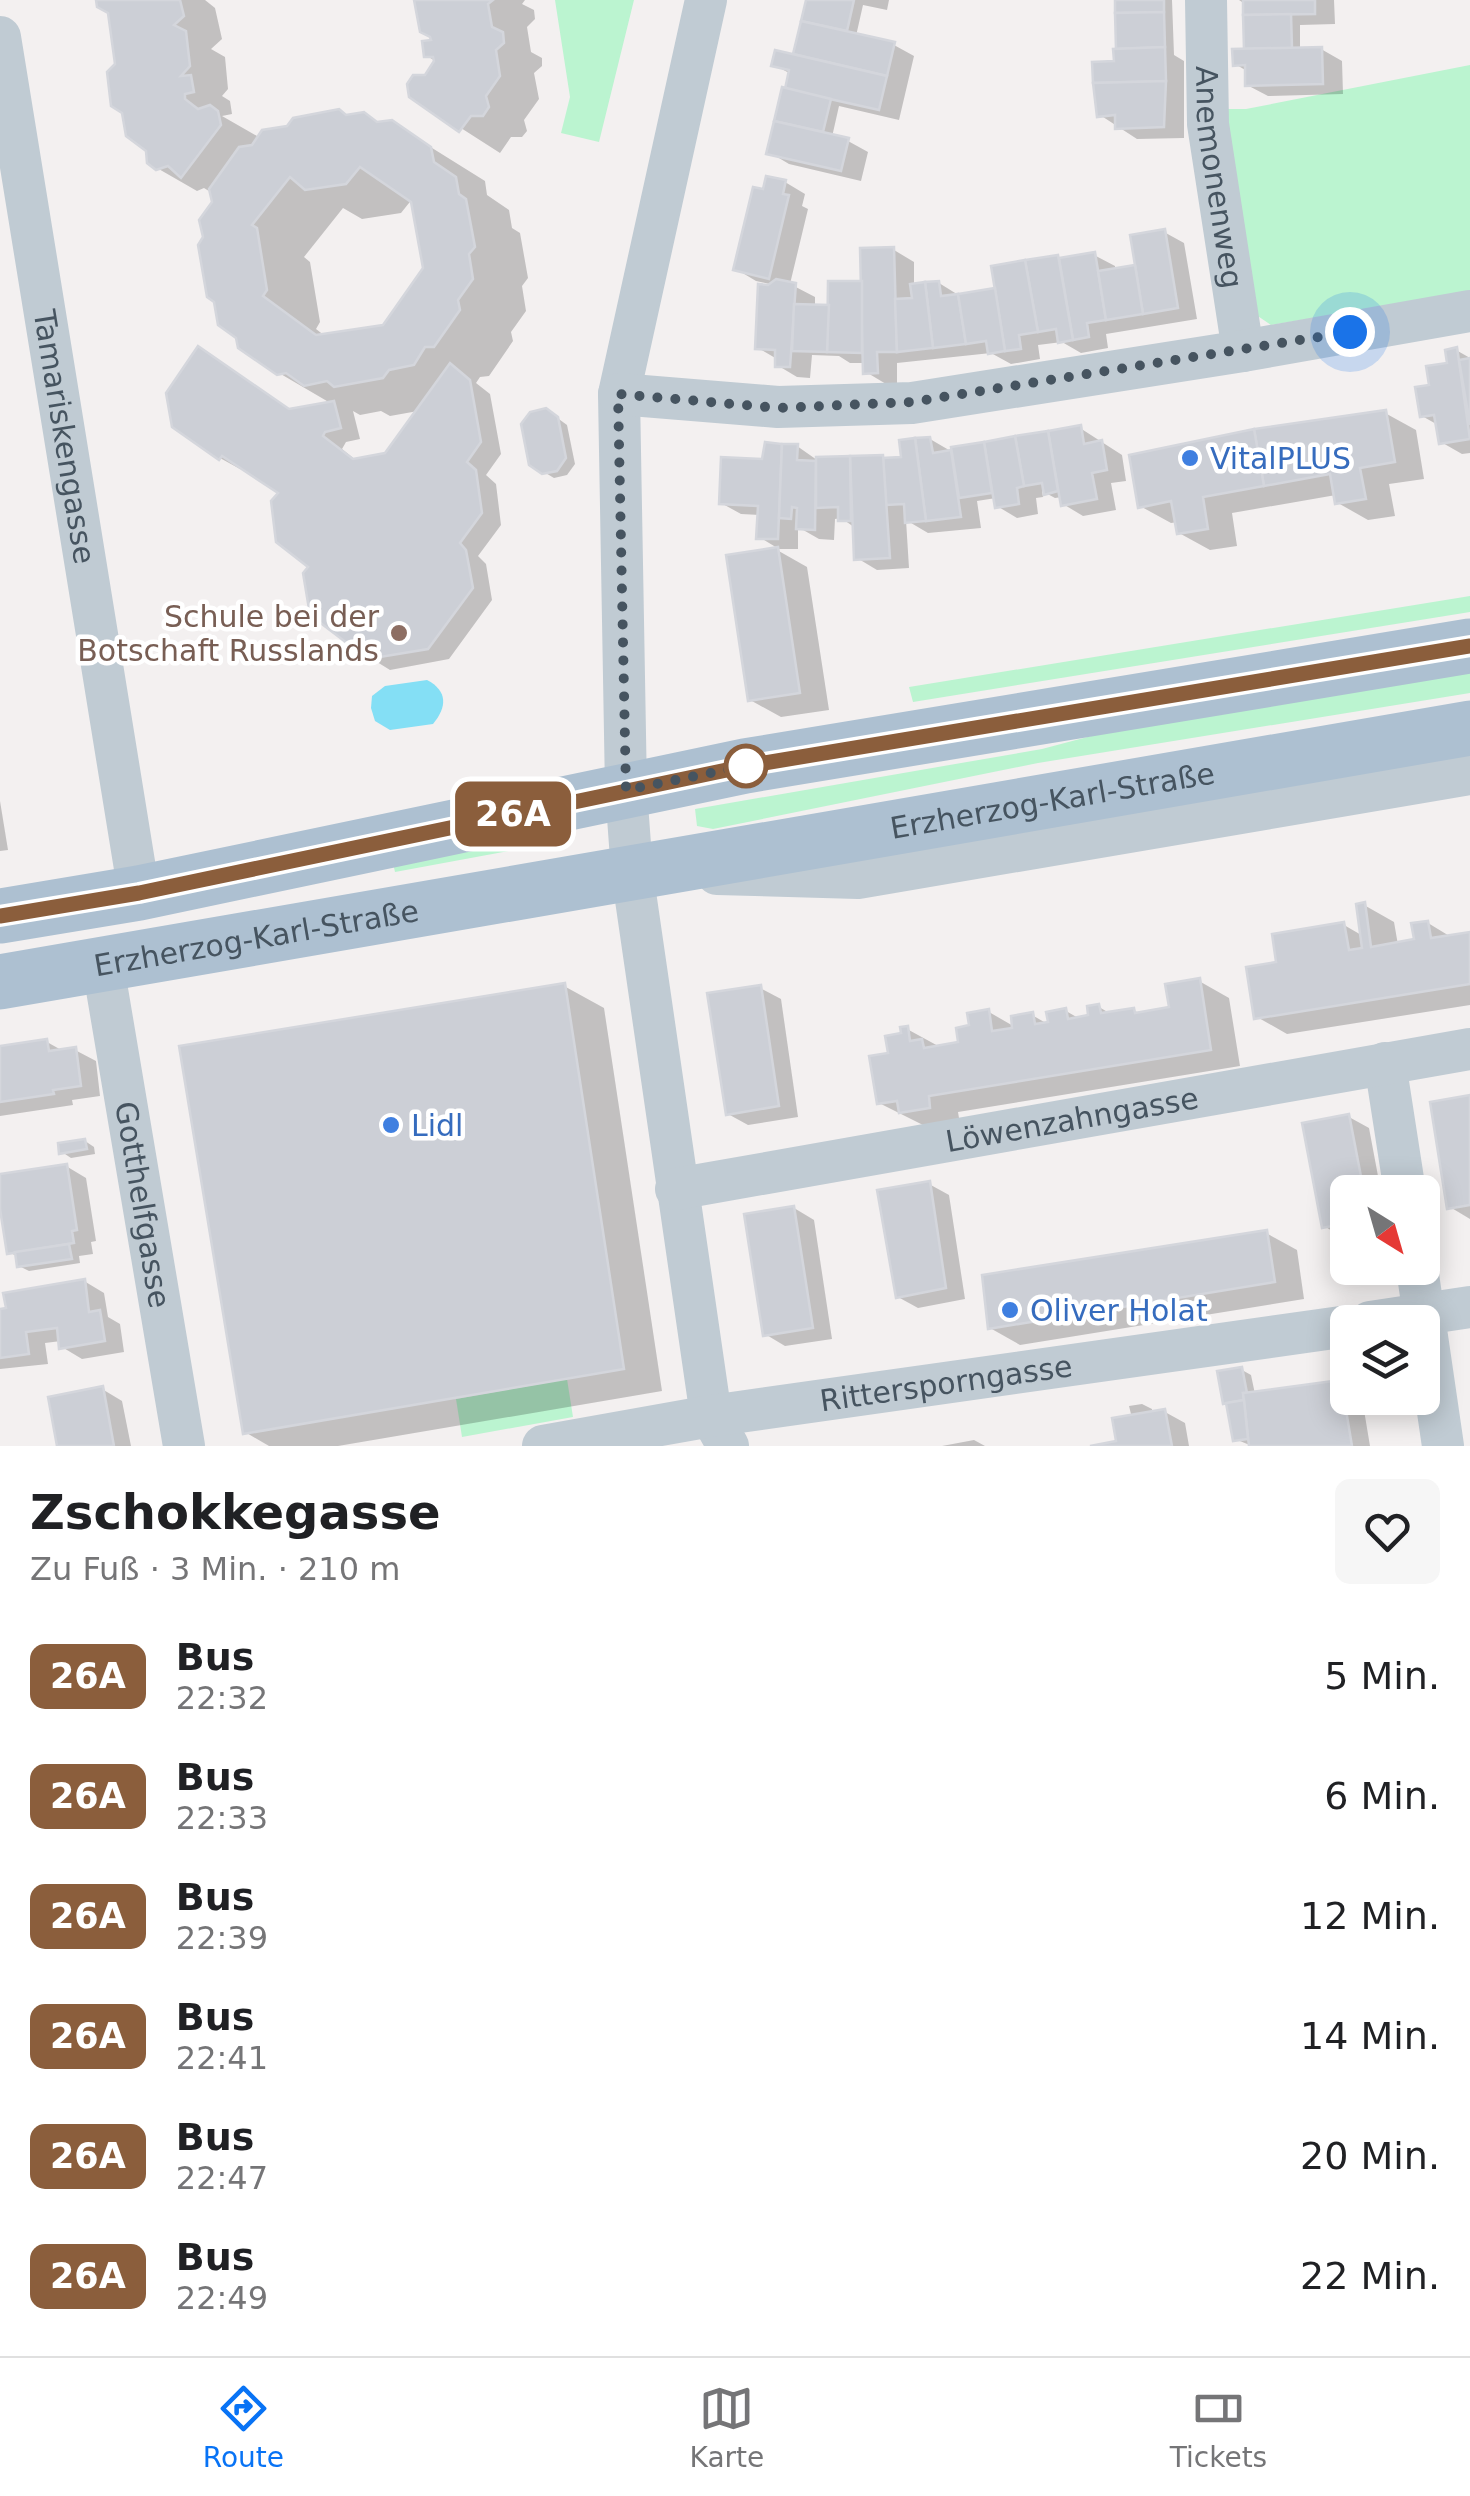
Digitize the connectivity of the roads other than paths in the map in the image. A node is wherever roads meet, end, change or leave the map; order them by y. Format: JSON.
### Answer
{"nodes":[{"id":1,"x":706,"y":0,"type":"edge"},
{"id":2,"x":1206,"y":0,"type":"edge"},
{"id":3,"x":0,"y":37,"type":"edge"},
{"id":4,"x":1470,"y":311,"type":"edge"},
{"id":5,"x":1243,"y":352,"type":"junction"},
{"id":6,"x":618,"y":394,"type":"junction"},
{"id":7,"x":1470,"y":646,"type":"edge"},
{"id":8,"x":1470,"y":728,"type":"edge"},
{"id":9,"x":1470,"y":774,"type":"edge"},
{"id":10,"x":626,"y":790,"type":"junction"},
{"id":11,"x":632,"y":872,"type":"junction"},
{"id":12,"x":139,"y":893,"type":"junction"},
{"id":13,"x":0,"y":916,"type":"edge"},
{"id":14,"x":104,"y":966,"type":"junction"},
{"id":15,"x":0,"y":982,"type":"edge"},
{"id":16,"x":1470,"y":1049,"type":"edge"},
{"id":17,"x":1385,"y":1063,"type":"junction"},
{"id":18,"x":1402,"y":1175,"type":"edge"},
{"id":19,"x":676,"y":1188,"type":"junction"},
{"id":20,"x":1470,"y":1307,"type":"edge"},
{"id":21,"x":1440,"y":1312,"type":"edge"},
{"id":22,"x":1330,"y":1329,"type":"edge"},
{"id":23,"x":1438,"y":1415,"type":"edge"},
{"id":24,"x":719,"y":1431,"type":"edge"},
{"id":25,"x":184,"y":1446,"type":"edge"},
{"id":26,"x":542,"y":1446,"type":"edge"},
{"id":27,"x":1443,"y":1446,"type":"edge"}],
"edges":[{"from":1,"to":6,"type":"street"},
{"from":2,"to":5,"type":"street","name":"Anemonenweg"},
{"from":3,"to":12,"type":"street","name":"Tamariskengasse"},
{"from":4,"to":5,"type":"street"},
{"from":5,"to":6,"type":"street"},
{"from":6,"to":10,"type":"street"},
{"from":7,"to":10,"type":"main road"},
{"from":8,"to":11,"type":"main road","name":"Erzherzog-Karl-Straße"},
{"from":9,"to":11,"type":"street","name":"Erzherzog-Karl-Straße"},
{"from":10,"to":11,"type":"street"},
{"from":10,"to":12,"type":"main road"},
{"from":11,"to":14,"type":"main road","name":"Erzherzog-Karl-Straße"},
{"from":11,"to":19,"type":"street"},
{"from":12,"to":13,"type":"main road"},
{"from":14,"to":15,"type":"main road","name":"Erzherzog-Karl-Straße"},
{"from":14,"to":25,"type":"street","name":"Gotthelfgasse"},
{"from":16,"to":17,"type":"street","name":"Löwenzahngasse"},
{"from":17,"to":18,"type":"street"},
{"from":17,"to":19,"type":"street","name":"Löwenzahngasse"},
{"from":19,"to":24,"type":"street"},
{"from":20,"to":21,"type":"street"},
{"from":22,"to":24,"type":"street","name":"Rittersporngasse"},
{"from":23,"to":27,"type":"street"},
{"from":24,"to":26,"type":"street","name":"Rittersporngasse"}]}
